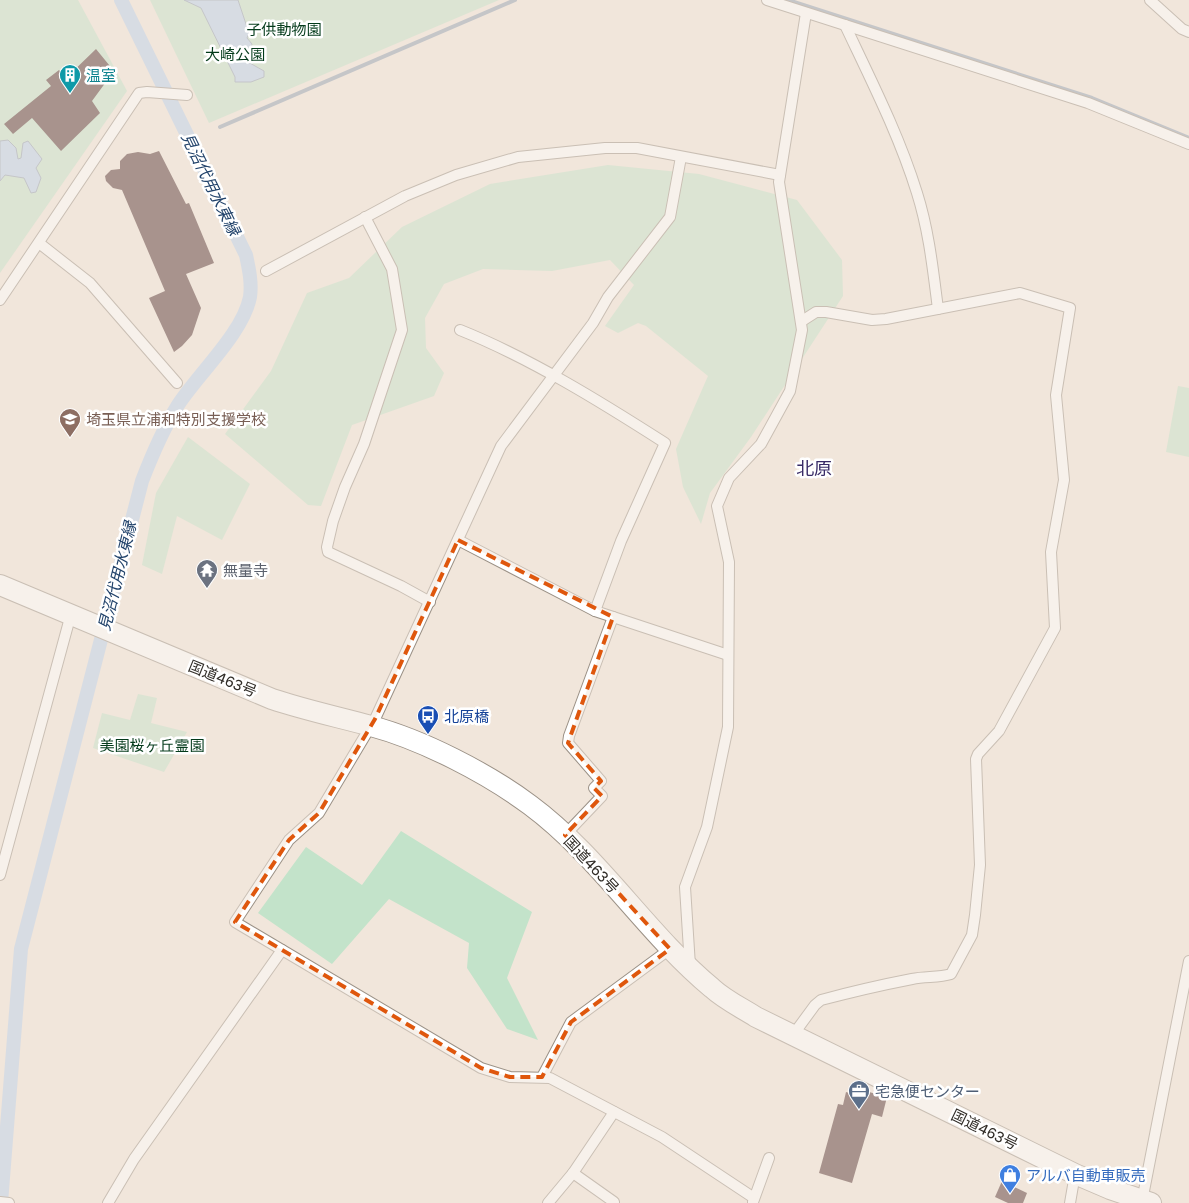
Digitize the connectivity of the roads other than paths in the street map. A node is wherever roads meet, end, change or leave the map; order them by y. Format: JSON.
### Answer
{"nodes":[{"id":1,"x":767,"y":0,"type":"edge"},
{"id":2,"x":1150,"y":0,"type":"edge"},
{"id":3,"x":806,"y":12,"type":"junction"},
{"id":4,"x":846,"y":25,"type":"junction"},
{"id":5,"x":1189,"y":32,"type":"edge"},
{"id":6,"x":187,"y":95,"type":"dead end"},
{"id":7,"x":1189,"y":144,"type":"edge"},
{"id":8,"x":681,"y":156,"type":"junction"},
{"id":9,"x":780,"y":175,"type":"junction"},
{"id":10,"x":365,"y":217,"type":"junction"},
{"id":11,"x":39,"y":243,"type":"junction"},
{"id":12,"x":266,"y":271,"type":"dead end"},
{"id":13,"x":0,"y":300,"type":"edge"},
{"id":14,"x":938,"y":309,"type":"junction"},
{"id":15,"x":802,"y":321,"type":"junction"},
{"id":16,"x":460,"y":330,"type":"dead end"},
{"id":17,"x":554,"y":376,"type":"junction"},
{"id":18,"x":176,"y":383,"type":"dead end"},
{"id":19,"x":458,"y":540,"type":"junction"},
{"id":20,"x":0,"y":584,"type":"edge"},
{"id":21,"x":430,"y":602,"type":"junction"},
{"id":22,"x":595,"y":611,"type":"junction"},
{"id":23,"x":71,"y":614,"type":"junction"},
{"id":24,"x":613,"y":617,"type":"junction"},
{"id":25,"x":728,"y":655,"type":"junction"},
{"id":26,"x":371,"y":726,"type":"junction"},
{"id":27,"x":564,"y":835,"type":"junction"},
{"id":28,"x":0,"y":875,"type":"edge"},
{"id":29,"x":670,"y":949,"type":"junction"},
{"id":30,"x":282,"y":950,"type":"junction"},
{"id":31,"x":1189,"y":961,"type":"edge"},
{"id":32,"x":690,"y":969,"type":"junction"},
{"id":33,"x":1186,"y":998,"type":"edge"},
{"id":34,"x":794,"y":1035,"type":"junction"},
{"id":35,"x":542,"y":1077,"type":"junction"},
{"id":36,"x":614,"y":1112,"type":"junction"},
{"id":37,"x":768,"y":1158,"type":"dead end"},
{"id":38,"x":573,"y":1173,"type":"junction"},
{"id":39,"x":1075,"y":1174,"type":"junction"},
{"id":40,"x":753,"y":1200,"type":"edge"},
{"id":41,"x":0,"y":1202,"type":"edge"},
{"id":42,"x":614,"y":1202,"type":"dead end"},
{"id":43,"x":1146,"y":1202,"type":"edge"},
{"id":44,"x":10,"y":1203,"type":"edge"},
{"id":45,"x":108,"y":1203,"type":"edge"},
{"id":46,"x":548,"y":1203,"type":"edge"},
{"id":47,"x":1070,"y":1203,"type":"edge"}],
"edges":[{"from":1,"to":3,"type":"street"},
{"from":2,"to":5,"type":"street"},
{"from":3,"to":4,"type":"street"},
{"from":3,"to":9,"type":"street"},
{"from":4,"to":7,"type":"street"},
{"from":4,"to":14,"type":"street"},
{"from":6,"to":11,"type":"street"},
{"from":8,"to":9,"type":"street"},
{"from":8,"to":10,"type":"street"},
{"from":8,"to":17,"type":"street"},
{"from":9,"to":15,"type":"street"},
{"from":10,"to":12,"type":"street"},
{"from":10,"to":21,"type":"street"},
{"from":11,"to":13,"type":"street"},
{"from":11,"to":18,"type":"street"},
{"from":14,"to":15,"type":"street"},
{"from":14,"to":34,"type":"street"},
{"from":15,"to":25,"type":"street"},
{"from":16,"to":17,"type":"street"},
{"from":17,"to":19,"type":"street"},
{"from":17,"to":22,"type":"street"},
{"from":19,"to":21,"type":"street"},
{"from":19,"to":22,"type":"street"},
{"from":20,"to":23,"type":"highway","name":"国道463号"},
{"from":21,"to":26,"type":"street"},
{"from":22,"to":24,"type":"street"},
{"from":23,"to":26,"type":"highway","name":"国道463号"},
{"from":23,"to":28,"type":"street"},
{"from":24,"to":25,"type":"street"},
{"from":24,"to":27,"type":"street"},
{"from":25,"to":32,"type":"street"},
{"from":26,"to":27,"type":"highway","name":"国道463号"},
{"from":26,"to":30,"type":"street"},
{"from":27,"to":29,"type":"highway","name":"国道463号"},
{"from":29,"to":32,"type":"highway","name":"国道463号"},
{"from":29,"to":35,"type":"street"},
{"from":30,"to":35,"type":"street"},
{"from":30,"to":45,"type":"street"},
{"from":31,"to":33,"type":"street"},
{"from":32,"to":34,"type":"highway","name":"国道463号"},
{"from":33,"to":43,"type":"street"},
{"from":34,"to":39,"type":"highway","name":"国道463号"},
{"from":35,"to":36,"type":"street"},
{"from":36,"to":38,"type":"street"},
{"from":36,"to":40,"type":"street"},
{"from":37,"to":40,"type":"street"},
{"from":38,"to":42,"type":"street"},
{"from":38,"to":46,"type":"street"},
{"from":39,"to":43,"type":"highway","name":"国道463号"},
{"from":39,"to":47,"type":"street"},
{"from":41,"to":44,"type":"street"}]}
